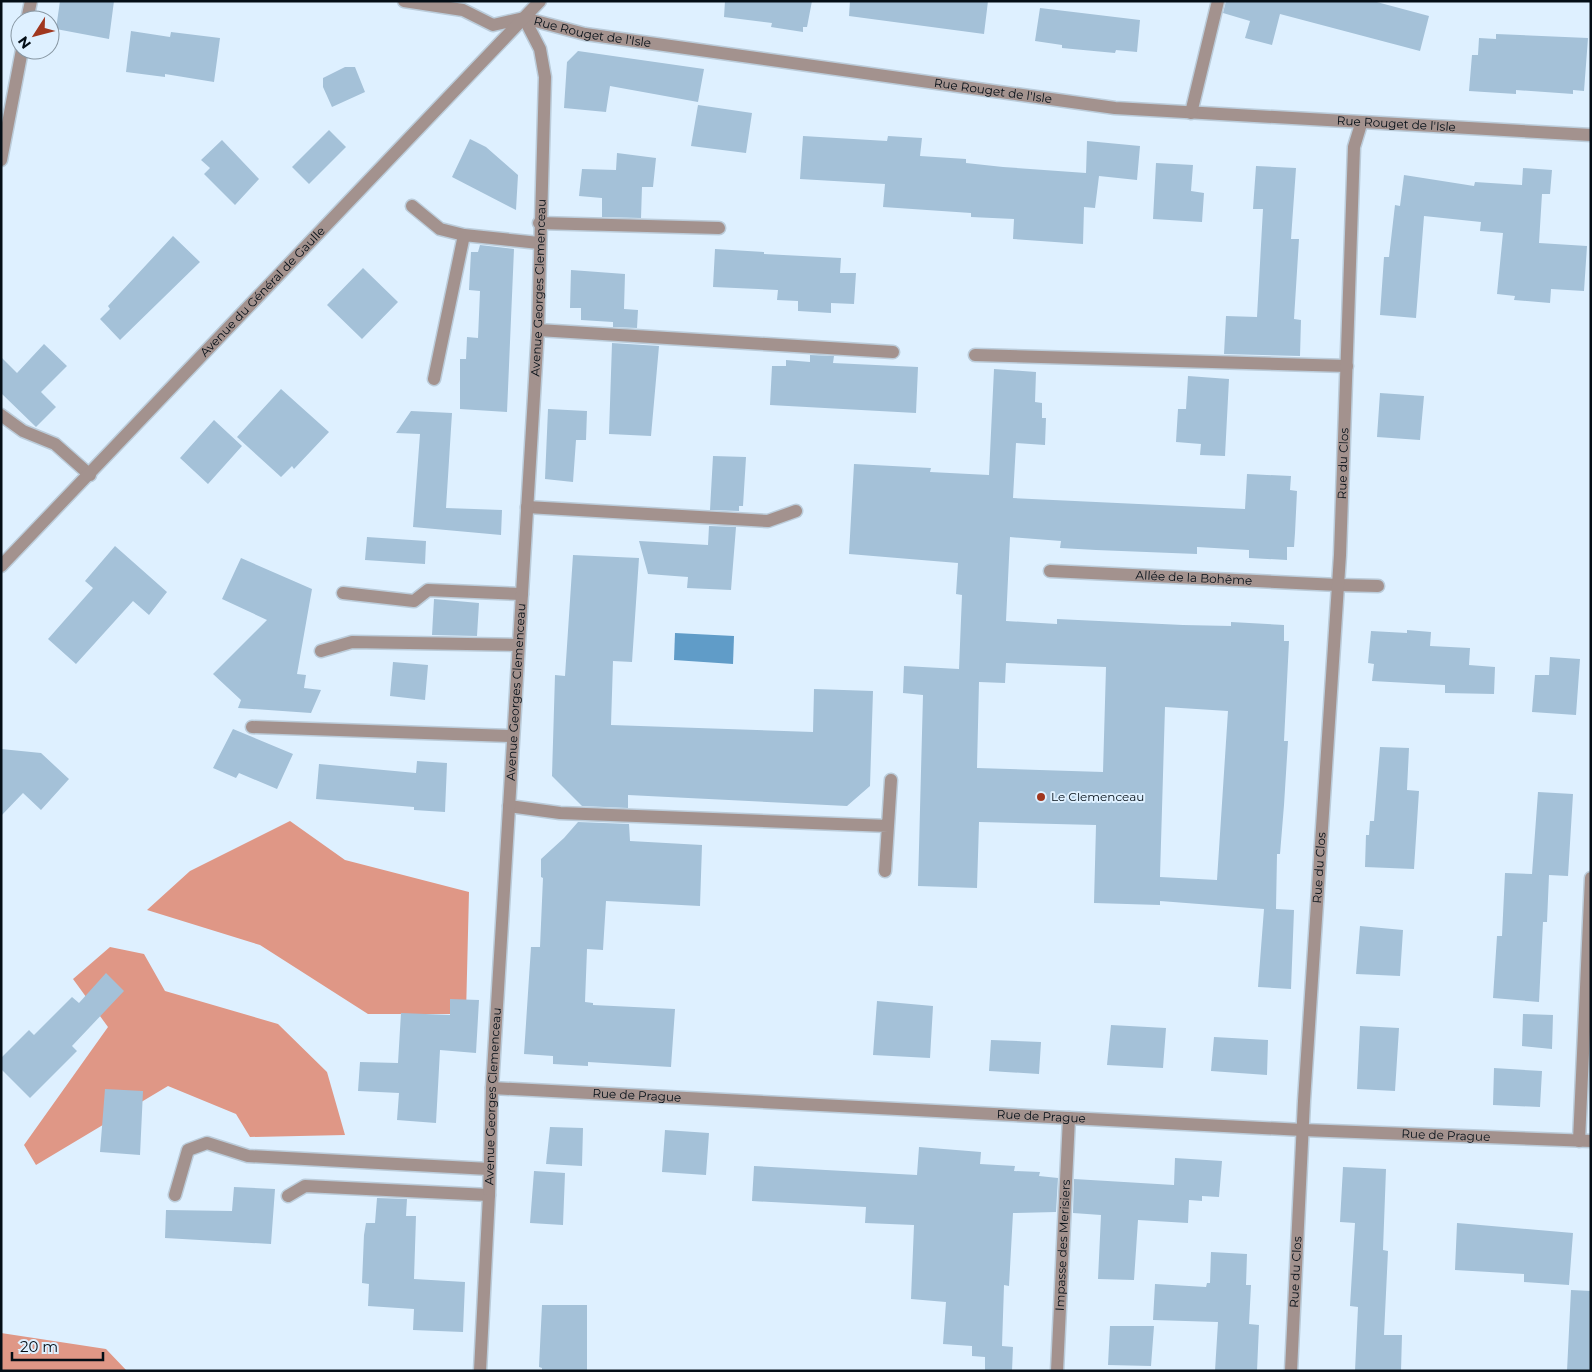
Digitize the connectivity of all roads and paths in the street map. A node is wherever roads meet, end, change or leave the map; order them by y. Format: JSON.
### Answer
{"nodes":[{"id":1,"x":404,"y":1,"type":"edge"},
{"id":2,"x":540,"y":1,"type":"edge"},
{"id":3,"x":1218,"y":1,"type":"edge"},
{"id":4,"x":524,"y":18,"type":"junction"},
{"id":5,"x":20,"y":60,"type":"edge"},
{"id":6,"x":1191,"y":113,"type":"junction"},
{"id":7,"x":1361,"y":124,"type":"junction"},
{"id":8,"x":1591,"y":135,"type":"edge"},
{"id":9,"x":1,"y":160,"type":"edge"},
{"id":10,"x":412,"y":206,"type":"dead end"},
{"id":11,"x":540,"y":223,"type":"junction"},
{"id":12,"x":719,"y":228,"type":"dead end"},
{"id":13,"x":464,"y":235,"type":"junction"},
{"id":14,"x":539,"y":242,"type":"junction"},
{"id":15,"x":538,"y":330,"type":"junction"},
{"id":16,"x":893,"y":352,"type":"dead end"},
{"id":17,"x":975,"y":355,"type":"dead end"},
{"id":18,"x":1347,"y":366,"type":"junction"},
{"id":19,"x":434,"y":379,"type":"dead end"},
{"id":20,"x":1,"y":415,"type":"edge"},
{"id":21,"x":90,"y":475,"type":"junction"},
{"id":22,"x":527,"y":507,"type":"junction"},
{"id":23,"x":796,"y":511,"type":"dead end"},
{"id":24,"x":1,"y":566,"type":"edge"},
{"id":25,"x":1050,"y":571,"type":"dead end"},
{"id":26,"x":1338,"y":585,"type":"junction"},
{"id":27,"x":1378,"y":586,"type":"dead end"},
{"id":28,"x":343,"y":594,"type":"dead end"},
{"id":29,"x":522,"y":594,"type":"junction"},
{"id":30,"x":518,"y":645,"type":"junction"},
{"id":31,"x":321,"y":651,"type":"dead end"},
{"id":32,"x":252,"y":727,"type":"dead end"},
{"id":33,"x":512,"y":736,"type":"junction"},
{"id":34,"x":891,"y":780,"type":"dead end"},
{"id":35,"x":509,"y":806,"type":"junction"},
{"id":36,"x":888,"y":826,"type":"junction"},
{"id":37,"x":885,"y":871,"type":"dead end"},
{"id":38,"x":1591,"y":878,"type":"edge"},
{"id":39,"x":492,"y":1088,"type":"junction"},
{"id":40,"x":1069,"y":1118,"type":"junction"},
{"id":41,"x":1302,"y":1130,"type":"junction"},
{"id":42,"x":1585,"y":1141,"type":"edge"},
{"id":43,"x":489,"y":1169,"type":"junction"},
{"id":44,"x":175,"y":1195,"type":"dead end"},
{"id":45,"x":489,"y":1195,"type":"junction"},
{"id":46,"x":288,"y":1196,"type":"dead end"},
{"id":47,"x":480,"y":1371,"type":"edge"},
{"id":48,"x":1056,"y":1371,"type":"edge"},
{"id":49,"x":1291,"y":1371,"type":"edge"}],
"edges":[{"from":1,"to":4,"type":"street","name":"Rue Rouget de l'Isle"},
{"from":2,"to":4,"type":"street","name":"Avenue du Général de Gaulle"},
{"from":3,"to":6,"type":"street"},
{"from":4,"to":6,"type":"street","name":"Rue Rouget de l'Isle"},
{"from":4,"to":11,"type":"street","name":"Avenue Georges Clemenceau"},
{"from":4,"to":21,"type":"street","name":"Avenue du Général de Gaulle"},
{"from":5,"to":9,"type":"street"},
{"from":6,"to":7,"type":"street","name":"Rue Rouget de l'Isle"},
{"from":7,"to":8,"type":"street","name":"Rue Rouget de l'Isle"},
{"from":7,"to":18,"type":"street","name":"Rue du Clos"},
{"from":10,"to":13,"type":"street"},
{"from":11,"to":12,"type":"street"},
{"from":11,"to":14,"type":"street","name":"Avenue Georges Clemenceau"},
{"from":13,"to":14,"type":"street"},
{"from":13,"to":19,"type":"street"},
{"from":14,"to":15,"type":"street","name":"Avenue Georges Clemenceau"},
{"from":15,"to":16,"type":"street"},
{"from":15,"to":22,"type":"street","name":"Avenue Georges Clemenceau"},
{"from":17,"to":18,"type":"street"},
{"from":18,"to":26,"type":"street","name":"Rue du Clos"},
{"from":20,"to":21,"type":"street"},
{"from":21,"to":24,"type":"street","name":"Avenue du Général de Gaulle"},
{"from":22,"to":23,"type":"street"},
{"from":22,"to":29,"type":"street","name":"Avenue Georges Clemenceau"},
{"from":25,"to":26,"type":"street","name":"Allée de la Bohême"},
{"from":26,"to":27,"type":"street","name":"Allée de la Bohême"},
{"from":26,"to":41,"type":"street","name":"Rue du Clos"},
{"from":28,"to":29,"type":"street"},
{"from":29,"to":30,"type":"street","name":"Avenue Georges Clemenceau"},
{"from":30,"to":31,"type":"street"},
{"from":30,"to":33,"type":"street","name":"Avenue Georges Clemenceau"},
{"from":32,"to":33,"type":"street"},
{"from":33,"to":35,"type":"street","name":"Avenue Georges Clemenceau"},
{"from":34,"to":36,"type":"street"},
{"from":35,"to":36,"type":"street"},
{"from":35,"to":39,"type":"street","name":"Avenue Georges Clemenceau"},
{"from":36,"to":37,"type":"street"},
{"from":38,"to":42,"type":"street"},
{"from":39,"to":40,"type":"street","name":"Rue de Prague"},
{"from":39,"to":43,"type":"street","name":"Avenue Georges Clemenceau"},
{"from":40,"to":41,"type":"street","name":"Rue de Prague"},
{"from":40,"to":48,"type":"street","name":"Impasse des Merisiers"},
{"from":41,"to":42,"type":"street","name":"Rue de Prague"},
{"from":41,"to":49,"type":"street","name":"Rue du Clos"},
{"from":43,"to":44,"type":"street"},
{"from":43,"to":45,"type":"street","name":"Avenue Georges Clemenceau"},
{"from":45,"to":46,"type":"street"},
{"from":45,"to":47,"type":"street","name":"Avenue Georges Clemenceau"}]}
